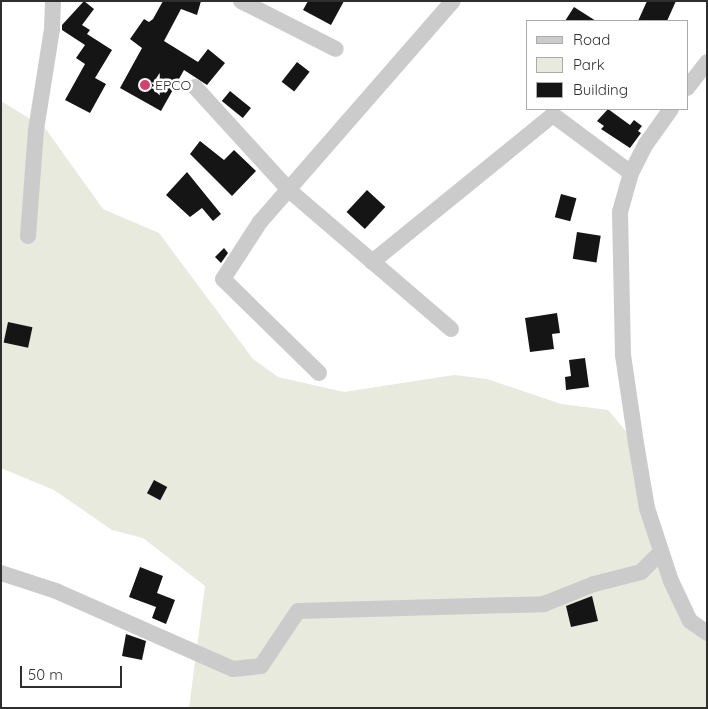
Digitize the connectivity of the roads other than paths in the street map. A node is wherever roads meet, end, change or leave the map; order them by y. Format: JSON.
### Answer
{"nodes":[{"id":1,"x":53,"y":1,"type":"edge"},
{"id":2,"x":241,"y":1,"type":"edge"},
{"id":3,"x":454,"y":1,"type":"edge"},
{"id":4,"x":336,"y":49,"type":"dead end"},
{"id":5,"x":707,"y":62,"type":"edge"},
{"id":6,"x":195,"y":87,"type":"dead end"},
{"id":7,"x":688,"y":87,"type":"edge"},
{"id":8,"x":670,"y":110,"type":"edge"},
{"id":9,"x":632,"y":173,"type":"junction"},
{"id":10,"x":290,"y":191,"type":"junction"},
{"id":11,"x":28,"y":236,"type":"dead end"},
{"id":12,"x":372,"y":262,"type":"junction"},
{"id":13,"x":451,"y":329,"type":"dead end"},
{"id":14,"x":318,"y":373,"type":"dead end"},
{"id":15,"x":661,"y":552,"type":"junction"},
{"id":16,"x":1,"y":573,"type":"edge"},
{"id":17,"x":707,"y":633,"type":"edge"}],
"edges":[{"from":1,"to":11,"type":"street"},
{"from":2,"to":4,"type":"street"},
{"from":3,"to":10,"type":"street"},
{"from":5,"to":7,"type":"street"},
{"from":6,"to":10,"type":"street"},
{"from":8,"to":9,"type":"street"},
{"from":9,"to":12,"type":"street"},
{"from":9,"to":15,"type":"street"},
{"from":10,"to":12,"type":"street"},
{"from":10,"to":14,"type":"street"},
{"from":12,"to":13,"type":"street"},
{"from":15,"to":16,"type":"street"},
{"from":15,"to":17,"type":"street"}]}
